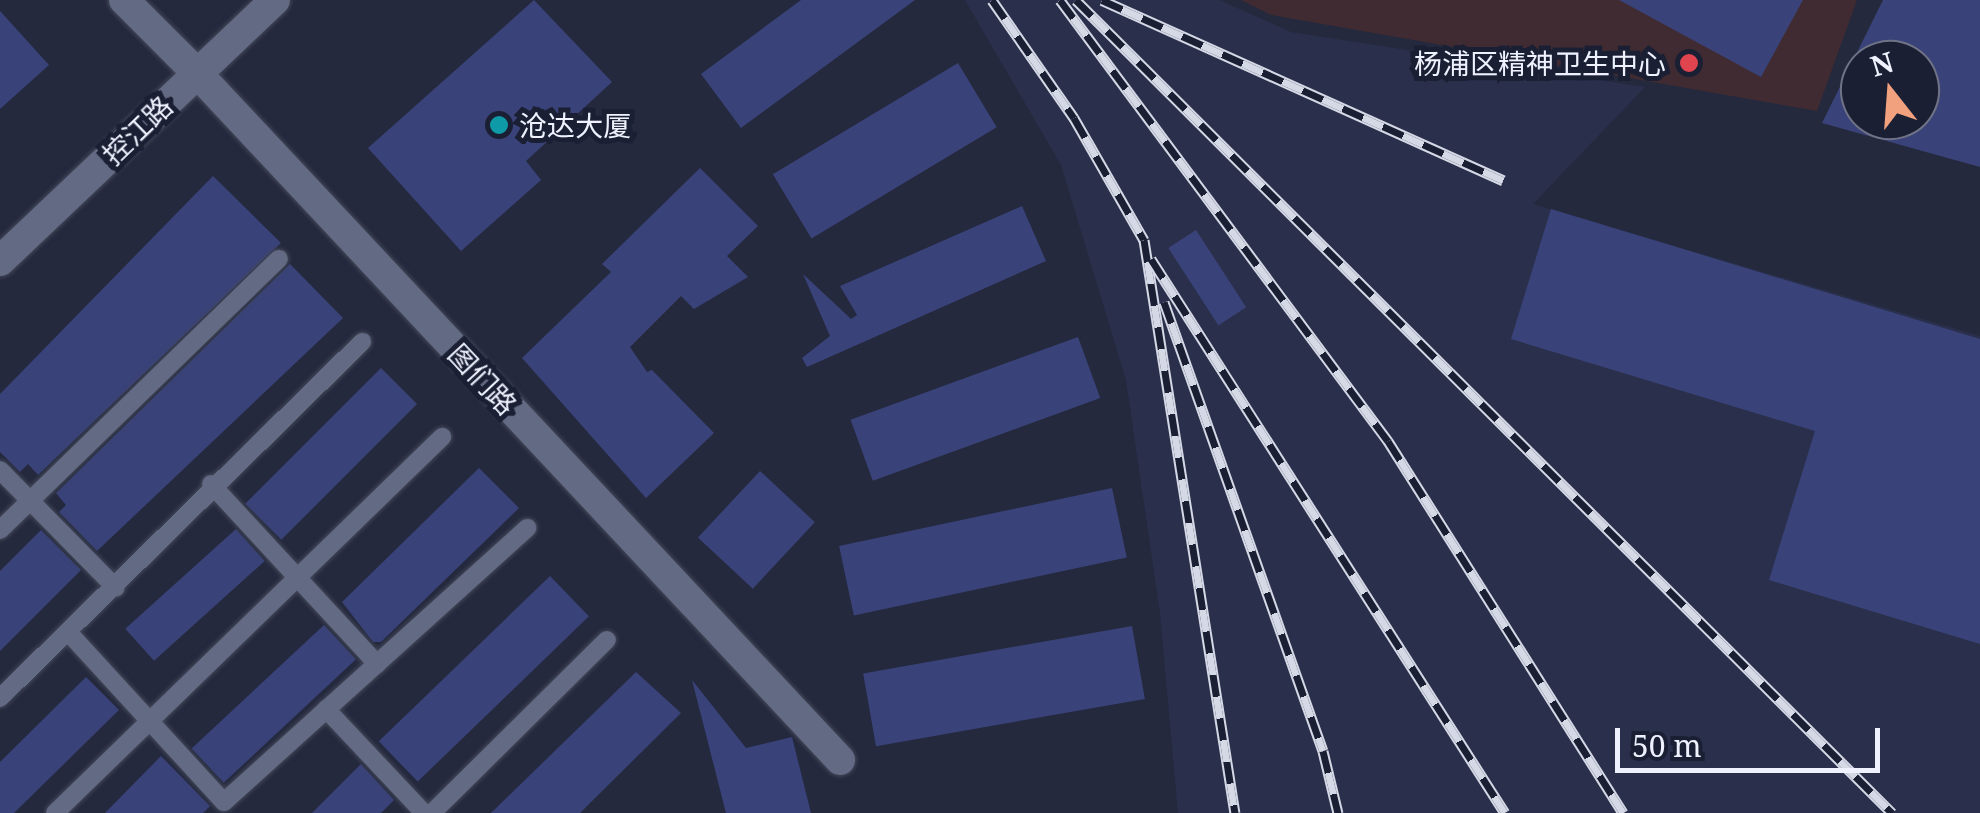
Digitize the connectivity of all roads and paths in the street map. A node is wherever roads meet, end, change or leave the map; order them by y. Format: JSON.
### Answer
{"nodes":[{"id":1,"x":124,"y":0,"type":"edge"},
{"id":2,"x":275,"y":0,"type":"edge"},
{"id":3,"x":197,"y":73,"type":"junction"},
{"id":4,"x":279,"y":259,"type":"dead end"},
{"id":5,"x":0,"y":261,"type":"edge"},
{"id":6,"x":362,"y":342,"type":"dead end"},
{"id":7,"x":442,"y":438,"type":"dead end"},
{"id":8,"x":0,"y":470,"type":"edge"},
{"id":9,"x":211,"y":484,"type":"junction"},
{"id":10,"x":33,"y":500,"type":"junction"},
{"id":11,"x":527,"y":528,"type":"dead end"},
{"id":12,"x":0,"y":530,"type":"edge"},
{"id":13,"x":298,"y":577,"type":"junction"},
{"id":14,"x":116,"y":588,"type":"junction"},
{"id":15,"x":69,"y":633,"type":"junction"},
{"id":16,"x":608,"y":640,"type":"dead end"},
{"id":17,"x":377,"y":664,"type":"junction"},
{"id":18,"x":0,"y":698,"type":"edge"},
{"id":19,"x":326,"y":709,"type":"junction"},
{"id":20,"x":149,"y":722,"type":"junction"},
{"id":21,"x":840,"y":760,"type":"dead end"},
{"id":22,"x":219,"y":808,"type":"edge"},
{"id":23,"x":55,"y":813,"type":"edge"},
{"id":24,"x":424,"y":813,"type":"edge"},
{"id":25,"x":432,"y":813,"type":"edge"}],
"edges":[{"from":1,"to":3,"type":"street","name":"图们路"},
{"from":2,"to":3,"type":"street","name":"控江路"},
{"from":3,"to":5,"type":"street","name":"控江路"},
{"from":3,"to":21,"type":"street","name":"图们路"},
{"from":4,"to":10,"type":"lane"},
{"from":6,"to":9,"type":"lane"},
{"from":7,"to":13,"type":"lane"},
{"from":8,"to":10,"type":"lane"},
{"from":9,"to":13,"type":"lane"},
{"from":9,"to":14,"type":"lane"},
{"from":10,"to":12,"type":"lane"},
{"from":10,"to":14,"type":"lane"},
{"from":11,"to":17,"type":"lane"},
{"from":13,"to":17,"type":"lane"},
{"from":13,"to":20,"type":"lane"},
{"from":14,"to":15,"type":"lane"},
{"from":15,"to":18,"type":"lane"},
{"from":15,"to":20,"type":"lane"},
{"from":16,"to":25,"type":"lane"},
{"from":17,"to":19,"type":"lane"},
{"from":19,"to":22,"type":"lane"},
{"from":19,"to":24,"type":"lane"},
{"from":20,"to":22,"type":"lane"},
{"from":20,"to":23,"type":"lane"}]}
